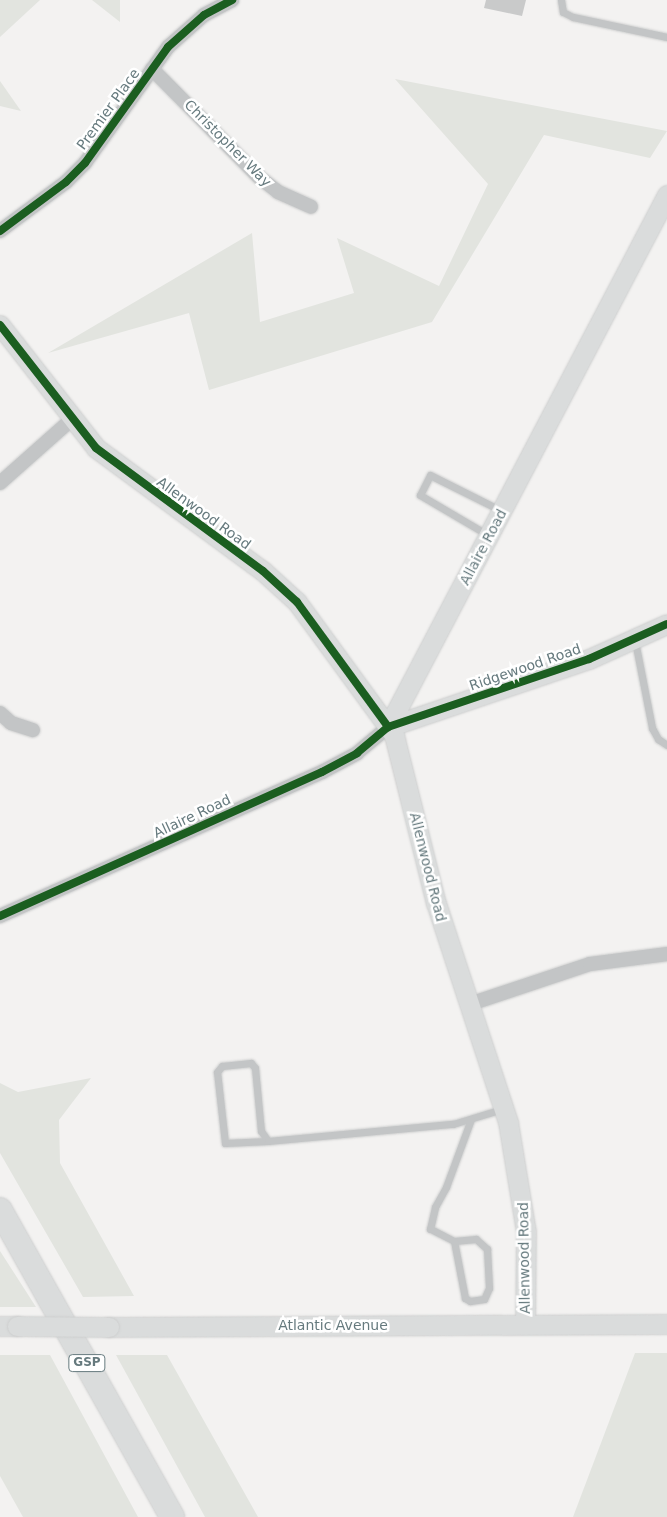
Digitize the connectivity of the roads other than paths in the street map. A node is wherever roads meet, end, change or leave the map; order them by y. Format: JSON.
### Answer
{"nodes":[{"id":1,"x":232,"y":0,"type":"edge"},
{"id":2,"x":561,"y":0,"type":"edge"},
{"id":3,"x":667,"y":37,"type":"edge"},
{"id":4,"x":152,"y":69,"type":"junction"},
{"id":5,"x":667,"y":195,"type":"edge"},
{"id":6,"x":311,"y":207,"type":"dead end"},
{"id":7,"x":0,"y":231,"type":"edge"},
{"id":8,"x":0,"y":325,"type":"edge"},
{"id":9,"x":72,"y":419,"type":"junction"},
{"id":10,"x":0,"y":483,"type":"edge"},
{"id":11,"x":501,"y":511,"type":"junction"},
{"id":12,"x":489,"y":535,"type":"junction"},
{"id":13,"x":667,"y":624,"type":"edge"},
{"id":14,"x":634,"y":638,"type":"junction"},
{"id":15,"x":0,"y":713,"type":"edge"},
{"id":16,"x":388,"y":727,"type":"junction"},
{"id":17,"x":33,"y":730,"type":"dead end"},
{"id":18,"x":667,"y":745,"type":"edge"},
{"id":19,"x":0,"y":916,"type":"edge"},
{"id":20,"x":667,"y":954,"type":"edge"},
{"id":21,"x":470,"y":1004,"type":"junction"},
{"id":22,"x":504,"y":1108,"type":"junction"},
{"id":23,"x":471,"y":1119,"type":"junction"},
{"id":24,"x":268,"y":1140,"type":"junction"},
{"id":25,"x":0,"y":1210,"type":"edge"},
{"id":26,"x":454,"y":1241,"type":"junction"},
{"id":27,"x":525,"y":1324,"type":"junction"},
{"id":28,"x":667,"y":1324,"type":"edge"},
{"id":29,"x":9,"y":1326,"type":"edge"},
{"id":30,"x":172,"y":1517,"type":"edge"}],
"edges":[{"from":1,"to":4,"type":"street","name":"Premier Place"},
{"from":2,"to":3,"type":"lane"},
{"from":4,"to":6,"type":"street","name":"Christopher Way"},
{"from":4,"to":7,"type":"street","name":"Premier Place"},
{"from":5,"to":11,"type":"main road","name":"Allaire Road"},
{"from":8,"to":9,"type":"main road","name":"Allenwood Road"},
{"from":9,"to":10,"type":"street"},
{"from":9,"to":16,"type":"main road","name":"Allenwood Road"},
{"from":11,"to":12,"type":"main road","name":"Allaire Road"},
{"from":11,"to":12,"type":"lane"},
{"from":12,"to":16,"type":"main road","name":"Allaire Road"},
{"from":13,"to":14,"type":"main road","name":"Ridgewood Road"},
{"from":14,"to":16,"type":"main road","name":"Ridgewood Road"},
{"from":14,"to":18,"type":"lane"},
{"from":15,"to":17,"type":"street"},
{"from":16,"to":19,"type":"street","name":"Allaire Road"},
{"from":16,"to":21,"type":"main road","name":"Allenwood Road"},
{"from":20,"to":21,"type":"street"},
{"from":21,"to":22,"type":"main road","name":"Allenwood Road"},
{"from":22,"to":23,"type":"lane"},
{"from":22,"to":27,"type":"main road","name":"Allenwood Road"},
{"from":23,"to":24,"type":"lane"},
{"from":23,"to":26,"type":"lane"},
{"from":24,"to":24,"type":"lane"},
{"from":25,"to":30,"type":"highway","number":"GSP"},
{"from":26,"to":26,"type":"lane"},
{"from":27,"to":28,"type":"main road","name":"Atlantic Avenue"},
{"from":27,"to":29,"type":"main road","name":"Atlantic Avenue","bridge":true}]}
